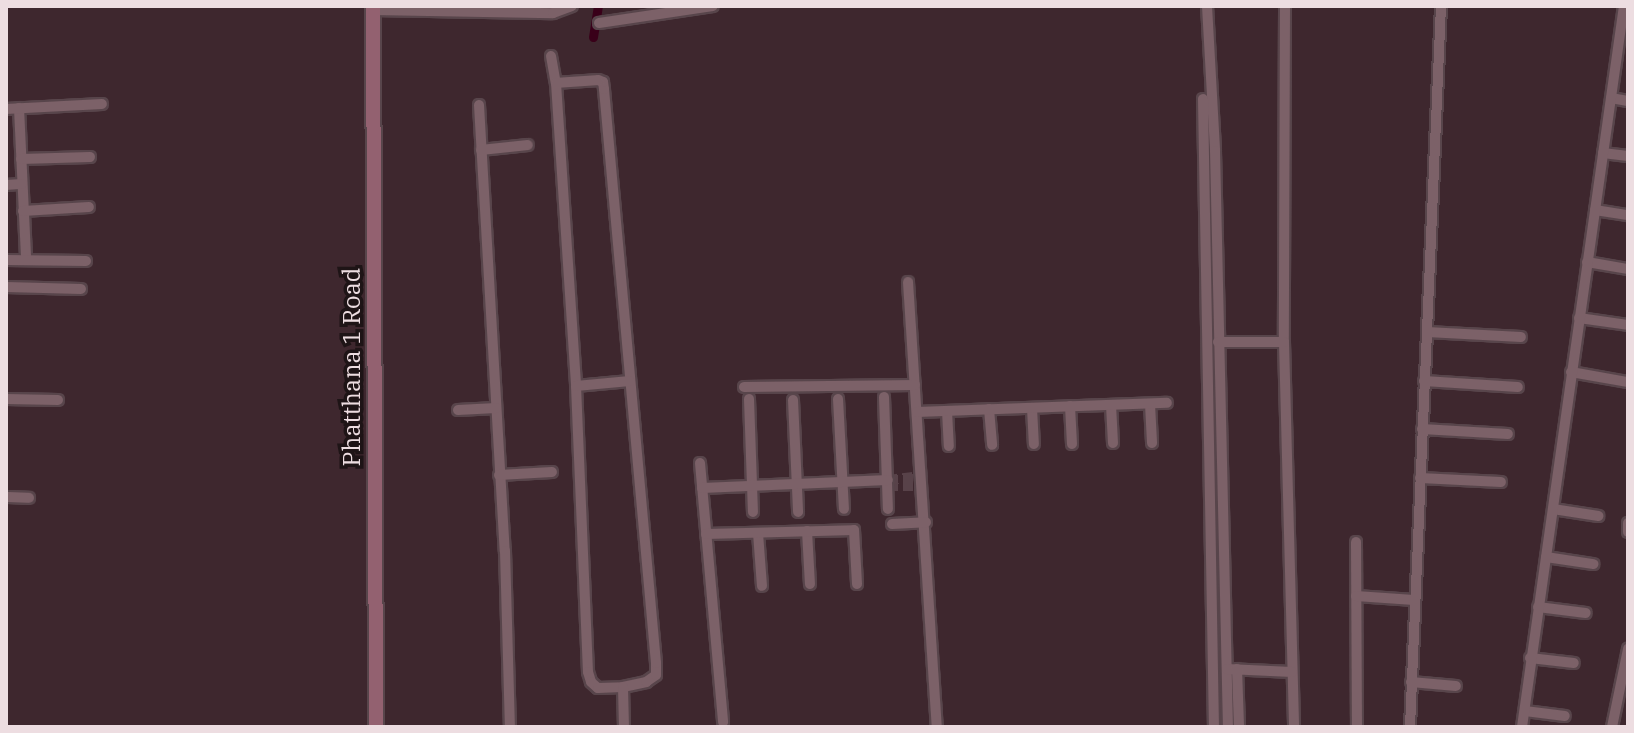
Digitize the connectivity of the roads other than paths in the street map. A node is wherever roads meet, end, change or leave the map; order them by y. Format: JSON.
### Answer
{"nodes":[{"id":1,"x":572,"y":6,"type":"edge"},
{"id":2,"x":624,"y":6,"type":"edge"},
{"id":3,"x":713,"y":6,"type":"edge"},
{"id":4,"x":1207,"y":6,"type":"edge"},
{"id":5,"x":1285,"y":6,"type":"edge"},
{"id":6,"x":1441,"y":6,"type":"edge"},
{"id":7,"x":1624,"y":6,"type":"edge"},
{"id":8,"x":380,"y":8,"type":"edge"},
{"id":9,"x":452,"y":8,"type":"edge"},
{"id":10,"x":622,"y":20,"type":"junction"},
{"id":11,"x":599,"y":23,"type":"dead end"},
{"id":12,"x":1623,"y":45,"type":"edge"},
{"id":13,"x":551,"y":56,"type":"dead end"},
{"id":14,"x":556,"y":83,"type":"junction"},
{"id":15,"x":1611,"y":98,"type":"junction"},
{"id":16,"x":1203,"y":99,"type":"dead end"},
{"id":17,"x":1628,"y":101,"type":"edge"},
{"id":18,"x":102,"y":104,"type":"dead end"},
{"id":19,"x":479,"y":105,"type":"dead end"},
{"id":20,"x":19,"y":108,"type":"junction"},
{"id":21,"x":6,"y":109,"type":"edge"},
{"id":22,"x":1208,"y":120,"type":"junction"},
{"id":23,"x":528,"y":145,"type":"dead end"},
{"id":24,"x":481,"y":150,"type":"junction"},
{"id":25,"x":1603,"y":153,"type":"junction"},
{"id":26,"x":1628,"y":156,"type":"edge"},
{"id":27,"x":90,"y":157,"type":"dead end"},
{"id":28,"x":21,"y":159,"type":"junction"},
{"id":29,"x":22,"y":184,"type":"junction"},
{"id":30,"x":6,"y":185,"type":"edge"},
{"id":31,"x":89,"y":207,"type":"dead end"},
{"id":32,"x":1595,"y":210,"type":"junction"},
{"id":33,"x":23,"y":211,"type":"junction"},
{"id":34,"x":1628,"y":215,"type":"edge"},
{"id":35,"x":26,"y":259,"type":"junction"},
{"id":36,"x":6,"y":260,"type":"edge"},
{"id":37,"x":86,"y":261,"type":"dead end"},
{"id":38,"x":1587,"y":262,"type":"junction"},
{"id":39,"x":1628,"y":269,"type":"edge"},
{"id":40,"x":1212,"y":280,"type":"junction"},
{"id":41,"x":908,"y":282,"type":"dead end"},
{"id":42,"x":6,"y":287,"type":"edge"},
{"id":43,"x":81,"y":289,"type":"dead end"},
{"id":44,"x":1579,"y":318,"type":"junction"},
{"id":45,"x":1628,"y":325,"type":"edge"},
{"id":46,"x":1427,"y":332,"type":"junction"},
{"id":47,"x":1521,"y":337,"type":"dead end"},
{"id":48,"x":1222,"y":342,"type":"junction"},
{"id":49,"x":1284,"y":342,"type":"junction"},
{"id":50,"x":1571,"y":372,"type":"junction"},
{"id":51,"x":630,"y":381,"type":"junction"},
{"id":52,"x":1424,"y":381,"type":"junction"},
{"id":53,"x":1628,"y":382,"type":"edge"},
{"id":54,"x":915,"y":385,"type":"junction"},
{"id":55,"x":576,"y":386,"type":"junction"},
{"id":56,"x":744,"y":387,"type":"dead end"},
{"id":57,"x":1518,"y":387,"type":"dead end"},
{"id":58,"x":884,"y":397,"type":"dead end"},
{"id":59,"x":6,"y":399,"type":"edge"},
{"id":60,"x":749,"y":399,"type":"dead end"},
{"id":61,"x":838,"y":399,"type":"dead end"},
{"id":62,"x":58,"y":400,"type":"dead end"},
{"id":63,"x":793,"y":400,"type":"dead end"},
{"id":64,"x":1167,"y":403,"type":"dead end"},
{"id":65,"x":1150,"y":404,"type":"junction"},
{"id":66,"x":1111,"y":405,"type":"junction"},
{"id":67,"x":1070,"y":406,"type":"junction"},
{"id":68,"x":496,"y":408,"type":"junction"},
{"id":69,"x":1032,"y":408,"type":"junction"},
{"id":70,"x":989,"y":409,"type":"junction"},
{"id":71,"x":458,"y":410,"type":"dead end"},
{"id":72,"x":947,"y":411,"type":"junction"},
{"id":73,"x":917,"y":412,"type":"junction"},
{"id":74,"x":1422,"y":429,"type":"junction"},
{"id":75,"x":1508,"y":434,"type":"dead end"},
{"id":76,"x":1208,"y":442,"type":"junction"},
{"id":77,"x":1220,"y":442,"type":"junction"},
{"id":78,"x":1113,"y":443,"type":"dead end"},
{"id":79,"x":1152,"y":443,"type":"dead end"},
{"id":80,"x":1034,"y":444,"type":"dead end"},
{"id":81,"x":1072,"y":444,"type":"dead end"},
{"id":82,"x":992,"y":445,"type":"dead end"},
{"id":83,"x":949,"y":446,"type":"dead end"},
{"id":84,"x":700,"y":463,"type":"dead end"},
{"id":85,"x":552,"y":472,"type":"dead end"},
{"id":86,"x":499,"y":475,"type":"junction"},
{"id":87,"x":1420,"y":478,"type":"junction"},
{"id":88,"x":1501,"y":482,"type":"dead end"},
{"id":89,"x":842,"y":483,"type":"junction"},
{"id":90,"x":888,"y":483,"type":"junction"},
{"id":91,"x":797,"y":485,"type":"junction"},
{"id":92,"x":751,"y":486,"type":"junction"},
{"id":93,"x":702,"y":488,"type":"junction"},
{"id":94,"x":6,"y":497,"type":"edge"},
{"id":95,"x":29,"y":498,"type":"dead end"},
{"id":96,"x":844,"y":509,"type":"dead end"},
{"id":97,"x":888,"y":509,"type":"dead end"},
{"id":98,"x":1553,"y":509,"type":"junction"},
{"id":99,"x":753,"y":512,"type":"dead end"},
{"id":100,"x":798,"y":512,"type":"dead end"},
{"id":101,"x":1598,"y":516,"type":"dead end"},
{"id":102,"x":926,"y":522,"type":"junction"},
{"id":103,"x":1628,"y":523,"type":"edge"},
{"id":104,"x":892,"y":524,"type":"dead end"},
{"id":105,"x":807,"y":531,"type":"junction"},
{"id":106,"x":1628,"y":532,"type":"edge"},
{"id":107,"x":758,"y":533,"type":"junction"},
{"id":108,"x":706,"y":534,"type":"junction"},
{"id":109,"x":1356,"y":542,"type":"dead end"},
{"id":110,"x":1546,"y":557,"type":"junction"},
{"id":111,"x":1593,"y":564,"type":"dead end"},
{"id":112,"x":810,"y":584,"type":"dead end"},
{"id":113,"x":857,"y":584,"type":"dead end"},
{"id":114,"x":762,"y":586,"type":"dead end"},
{"id":115,"x":1212,"y":595,"type":"junction"},
{"id":116,"x":1226,"y":596,"type":"junction"},
{"id":117,"x":1356,"y":596,"type":"junction"},
{"id":118,"x":1414,"y":600,"type":"junction"},
{"id":119,"x":1538,"y":607,"type":"junction"},
{"id":120,"x":1586,"y":613,"type":"dead end"},
{"id":121,"x":1628,"y":649,"type":"edge"},
{"id":122,"x":1530,"y":658,"type":"junction"},
{"id":123,"x":1574,"y":663,"type":"dead end"},
{"id":124,"x":1232,"y":669,"type":"junction"},
{"id":125,"x":1292,"y":672,"type":"junction"},
{"id":126,"x":1411,"y":682,"type":"junction"},
{"id":127,"x":1456,"y":686,"type":"dead end"},
{"id":128,"x":623,"y":687,"type":"junction"},
{"id":129,"x":1214,"y":688,"type":"junction"},
{"id":130,"x":1227,"y":689,"type":"junction"},
{"id":131,"x":1525,"y":711,"type":"junction"},
{"id":132,"x":1565,"y":716,"type":"dead end"},
{"id":133,"x":723,"y":722,"type":"dead end"},
{"id":134,"x":376,"y":727,"type":"edge"},
{"id":135,"x":510,"y":727,"type":"edge"},
{"id":136,"x":624,"y":727,"type":"edge"},
{"id":137,"x":937,"y":727,"type":"edge"},
{"id":138,"x":1214,"y":727,"type":"edge"},
{"id":139,"x":1228,"y":727,"type":"edge"},
{"id":140,"x":1239,"y":727,"type":"edge"},
{"id":141,"x":1294,"y":727,"type":"edge"},
{"id":142,"x":1357,"y":727,"type":"edge"},
{"id":143,"x":1410,"y":727,"type":"edge"},
{"id":144,"x":1522,"y":727,"type":"edge"},
{"id":145,"x":1612,"y":727,"type":"edge"}],
"edges":[{"from":1,"to":9,"type":"street"},
{"from":2,"to":10,"type":"street"},
{"from":3,"to":10,"type":"street"},
{"from":4,"to":22,"type":"street"},
{"from":5,"to":49,"type":"street"},
{"from":6,"to":46,"type":"street"},
{"from":7,"to":12,"type":"street"},
{"from":8,"to":9,"type":"street"},
{"from":8,"to":134,"type":"main road","name":"Phatthana 1 Road"},
{"from":10,"to":11,"type":"street"},
{"from":12,"to":15,"type":"street"},
{"from":13,"to":14,"type":"street"},
{"from":14,"to":51,"type":"street"},
{"from":14,"to":55,"type":"street"},
{"from":15,"to":17,"type":"street"},
{"from":15,"to":25,"type":"street"},
{"from":16,"to":22,"type":"street"},
{"from":18,"to":20,"type":"street"},
{"from":19,"to":24,"type":"street"},
{"from":20,"to":21,"type":"street"},
{"from":20,"to":28,"type":"street"},
{"from":22,"to":40,"type":"street"},
{"from":23,"to":24,"type":"street"},
{"from":24,"to":68,"type":"street"},
{"from":25,"to":26,"type":"street"},
{"from":25,"to":32,"type":"street"},
{"from":27,"to":28,"type":"street"},
{"from":28,"to":29,"type":"street"},
{"from":29,"to":30,"type":"street"},
{"from":29,"to":33,"type":"street"},
{"from":31,"to":33,"type":"street"},
{"from":32,"to":34,"type":"street"},
{"from":32,"to":38,"type":"street"},
{"from":33,"to":35,"type":"street"},
{"from":35,"to":36,"type":"street"},
{"from":35,"to":37,"type":"street"},
{"from":38,"to":39,"type":"street"},
{"from":38,"to":44,"type":"street"},
{"from":40,"to":48,"type":"street"},
{"from":40,"to":76,"type":"street"},
{"from":41,"to":54,"type":"street"},
{"from":42,"to":43,"type":"street"},
{"from":44,"to":45,"type":"street"},
{"from":44,"to":50,"type":"street"},
{"from":46,"to":47,"type":"street"},
{"from":46,"to":52,"type":"street"},
{"from":48,"to":49,"type":"street"},
{"from":48,"to":77,"type":"street"},
{"from":49,"to":125,"type":"street"},
{"from":50,"to":53,"type":"street"},
{"from":50,"to":98,"type":"street"},
{"from":51,"to":55,"type":"street"},
{"from":51,"to":128,"type":"street"},
{"from":52,"to":57,"type":"street"},
{"from":52,"to":74,"type":"street"},
{"from":54,"to":56,"type":"street"},
{"from":54,"to":73,"type":"street"},
{"from":55,"to":128,"type":"street"},
{"from":58,"to":90,"type":"street"},
{"from":59,"to":62,"type":"street"},
{"from":60,"to":92,"type":"street"},
{"from":61,"to":89,"type":"street"},
{"from":63,"to":91,"type":"street"},
{"from":64,"to":65,"type":"street"},
{"from":65,"to":66,"type":"street"},
{"from":65,"to":79,"type":"street"},
{"from":66,"to":67,"type":"street"},
{"from":66,"to":78,"type":"street"},
{"from":67,"to":69,"type":"street"},
{"from":67,"to":81,"type":"street"},
{"from":68,"to":71,"type":"street"},
{"from":68,"to":86,"type":"street"},
{"from":69,"to":70,"type":"street"},
{"from":69,"to":80,"type":"street"},
{"from":70,"to":72,"type":"street"},
{"from":70,"to":82,"type":"street"},
{"from":72,"to":73,"type":"street"},
{"from":72,"to":83,"type":"street"},
{"from":73,"to":102,"type":"street"},
{"from":74,"to":75,"type":"street"},
{"from":74,"to":87,"type":"street"},
{"from":76,"to":77,"type":"street"},
{"from":76,"to":115,"type":"street"},
{"from":77,"to":116,"type":"street"},
{"from":84,"to":93,"type":"street"},
{"from":85,"to":86,"type":"street"},
{"from":86,"to":135,"type":"street"},
{"from":87,"to":88,"type":"street"},
{"from":87,"to":118,"type":"street"},
{"from":89,"to":90,"type":"street"},
{"from":89,"to":91,"type":"street"},
{"from":89,"to":96,"type":"street"},
{"from":90,"to":97,"type":"street"},
{"from":91,"to":92,"type":"street"},
{"from":91,"to":100,"type":"street"},
{"from":92,"to":93,"type":"street"},
{"from":92,"to":99,"type":"street"},
{"from":93,"to":108,"type":"street"},
{"from":94,"to":95,"type":"street"},
{"from":98,"to":101,"type":"street"},
{"from":98,"to":110,"type":"street"},
{"from":102,"to":104,"type":"street"},
{"from":102,"to":137,"type":"street"},
{"from":103,"to":106,"type":"street"},
{"from":105,"to":107,"type":"street"},
{"from":105,"to":112,"type":"street"},
{"from":105,"to":113,"type":"street"},
{"from":107,"to":108,"type":"street"},
{"from":107,"to":114,"type":"street"},
{"from":108,"to":133,"type":"street"},
{"from":109,"to":117,"type":"street"},
{"from":110,"to":111,"type":"street"},
{"from":110,"to":119,"type":"street"},
{"from":115,"to":116,"type":"street"},
{"from":115,"to":129,"type":"street"},
{"from":116,"to":124,"type":"street"},
{"from":117,"to":118,"type":"street"},
{"from":117,"to":142,"type":"street"},
{"from":118,"to":126,"type":"street"},
{"from":119,"to":120,"type":"street"},
{"from":119,"to":122,"type":"street"},
{"from":121,"to":145,"type":"street"},
{"from":122,"to":123,"type":"street"},
{"from":122,"to":131,"type":"street"},
{"from":124,"to":125,"type":"street"},
{"from":124,"to":130,"type":"street"},
{"from":124,"to":140,"type":"street"},
{"from":125,"to":141,"type":"street"},
{"from":126,"to":127,"type":"street"},
{"from":126,"to":143,"type":"street"},
{"from":128,"to":136,"type":"street"},
{"from":129,"to":130,"type":"street"},
{"from":129,"to":138,"type":"street"},
{"from":130,"to":139,"type":"street"},
{"from":131,"to":132,"type":"street"},
{"from":131,"to":144,"type":"street"}]}
